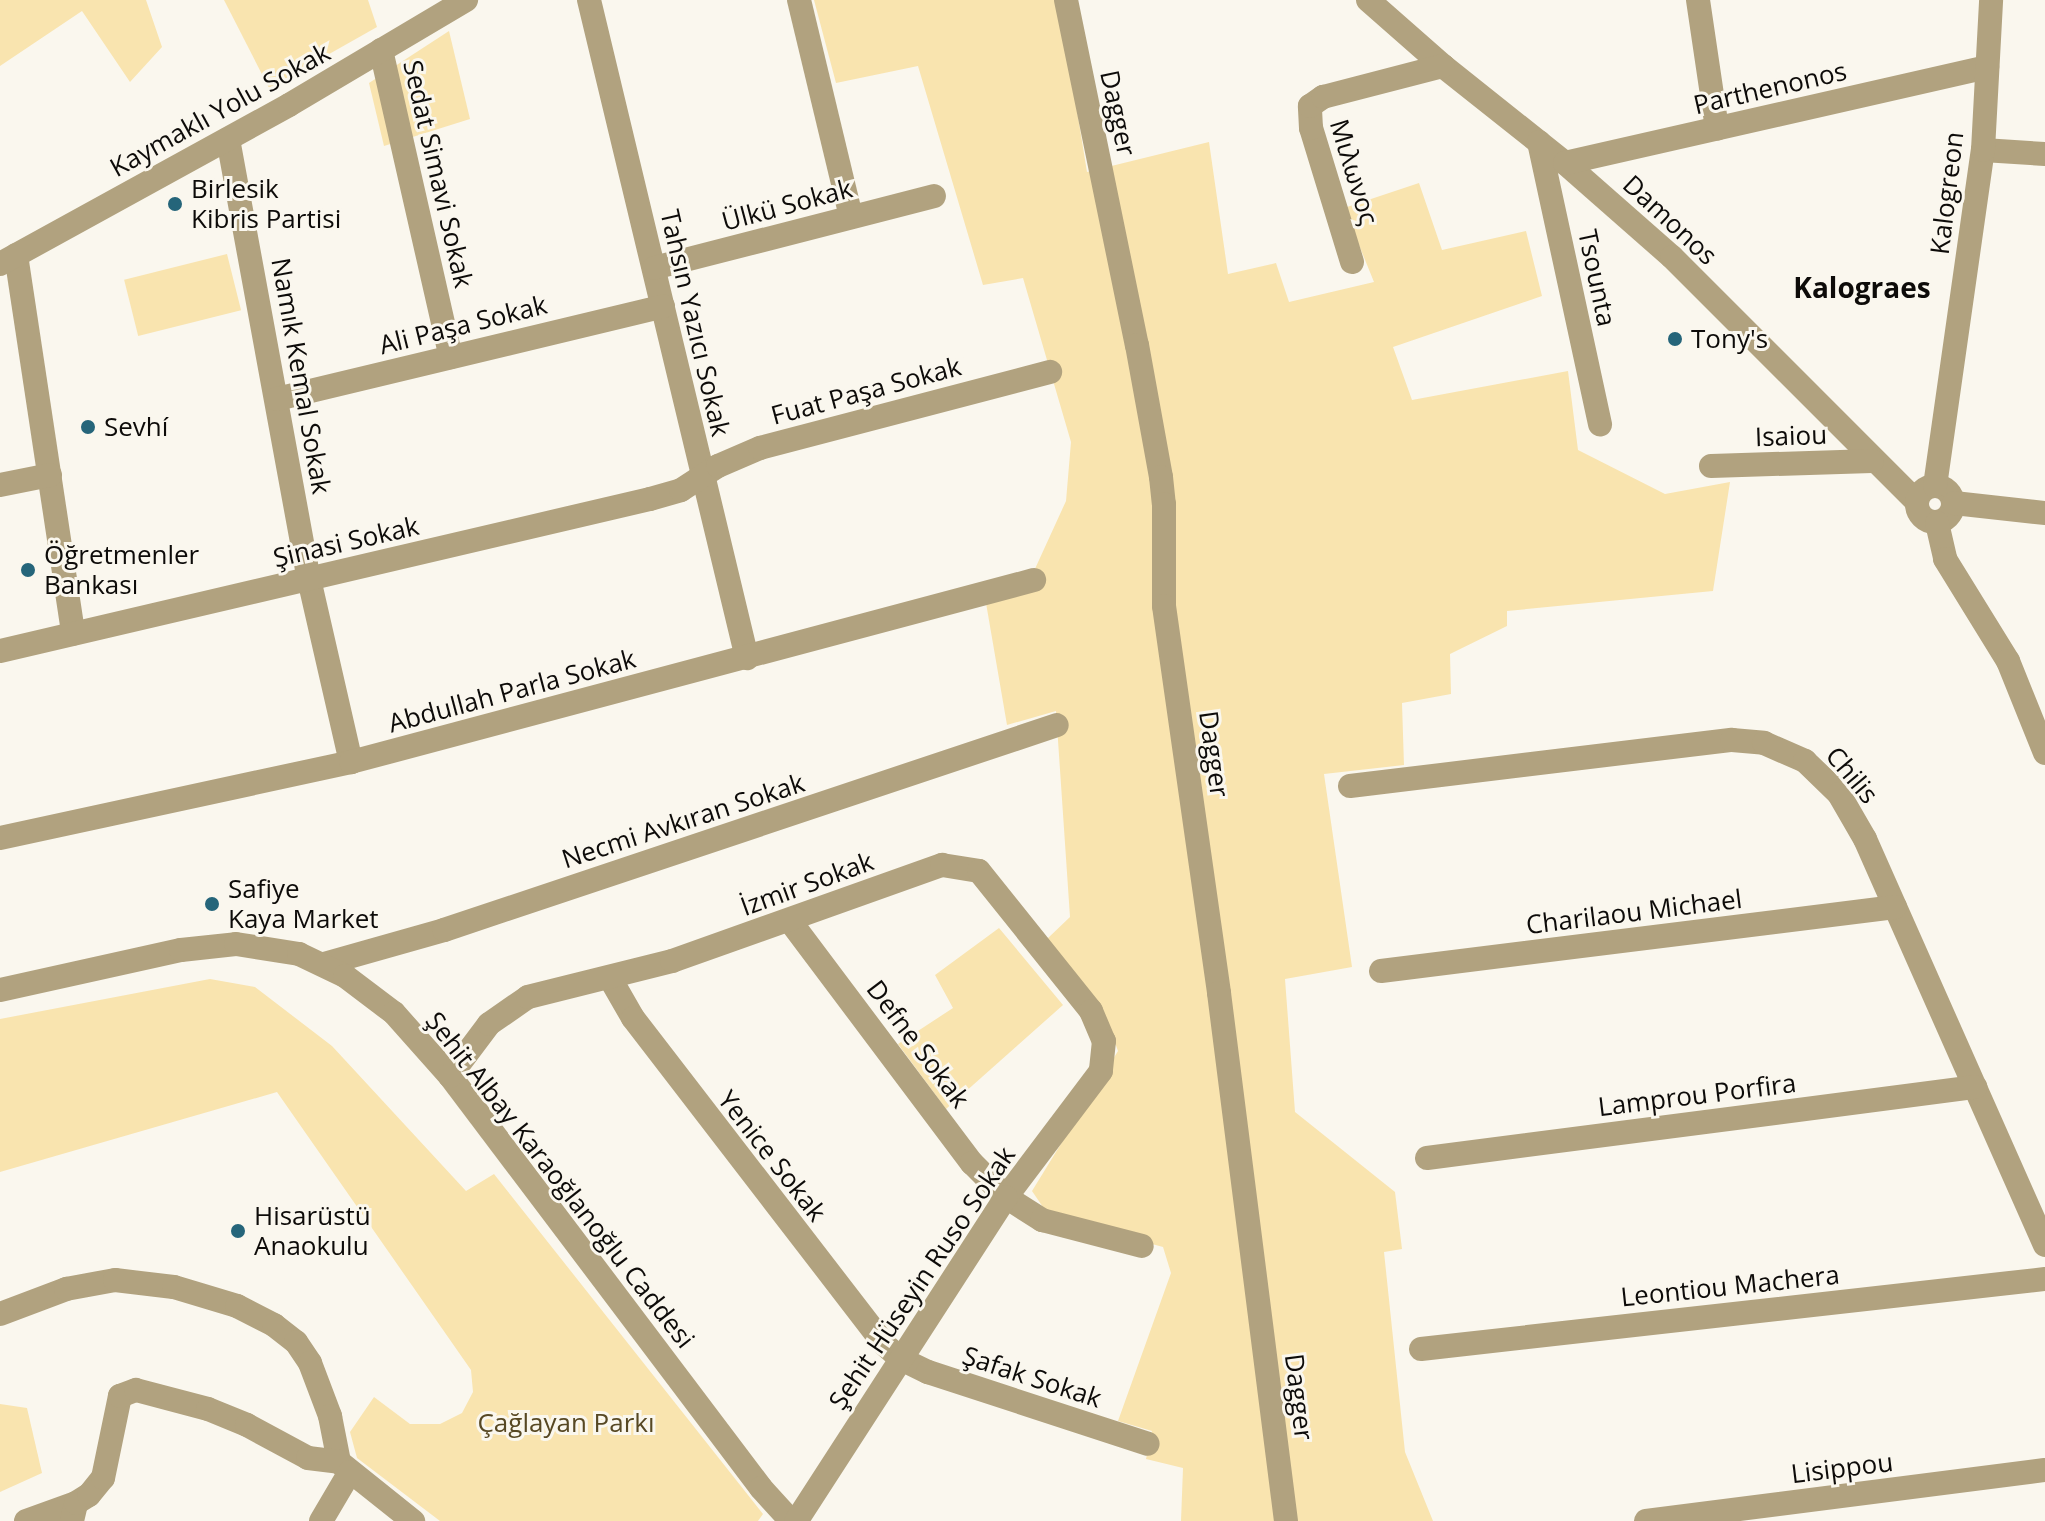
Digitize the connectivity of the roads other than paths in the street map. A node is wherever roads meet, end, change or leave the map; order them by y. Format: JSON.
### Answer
{"nodes":[{"id":1,"x":466,"y":0,"type":"edge"},
{"id":2,"x":589,"y":0,"type":"edge"},
{"id":3,"x":799,"y":0,"type":"edge"},
{"id":4,"x":1066,"y":0,"type":"edge"},
{"id":5,"x":1368,"y":0,"type":"edge"},
{"id":6,"x":1698,"y":0,"type":"edge"},
{"id":7,"x":1991,"y":0,"type":"edge"},
{"id":8,"x":381,"y":50,"type":"junction"},
{"id":9,"x":1443,"y":66,"type":"junction"},
{"id":10,"x":1987,"y":67,"type":"junction"},
{"id":11,"x":1717,"y":129,"type":"junction"},
{"id":12,"x":228,"y":139,"type":"junction"},
{"id":13,"x":1539,"y":142,"type":"junction"},
{"id":14,"x":1983,"y":150,"type":"junction"},
{"id":15,"x":2045,"y":154,"type":"edge"},
{"id":16,"x":1565,"y":163,"type":"junction"},
{"id":17,"x":934,"y":196,"type":"dead end"},
{"id":18,"x":851,"y":217,"type":"junction"},
{"id":19,"x":8,"y":260,"type":"edge"},
{"id":20,"x":1352,"y":262,"type":"dead end"},
{"id":21,"x":654,"y":268,"type":"junction"},
{"id":22,"x":663,"y":306,"type":"junction"},
{"id":23,"x":451,"y":357,"type":"junction"},
{"id":24,"x":1050,"y":372,"type":"dead end"},
{"id":25,"x":277,"y":399,"type":"junction"},
{"id":26,"x":1600,"y":425,"type":"dead end"},
{"id":27,"x":1872,"y":461,"type":"junction"},
{"id":28,"x":1711,"y":466,"type":"dead end"},
{"id":29,"x":50,"y":475,"type":"junction"},
{"id":30,"x":702,"y":478,"type":"junction"},
{"id":31,"x":0,"y":485,"type":"edge"},
{"id":32,"x":1926,"y":494,"type":"junction"},
{"id":33,"x":1954,"y":503,"type":"junction"},
{"id":34,"x":2045,"y":513,"type":"edge"},
{"id":35,"x":1937,"y":523,"type":"junction"},
{"id":36,"x":309,"y":579,"type":"junction"},
{"id":37,"x":1034,"y":580,"type":"dead end"},
{"id":38,"x":73,"y":634,"type":"junction"},
{"id":39,"x":0,"y":651,"type":"edge"},
{"id":40,"x":747,"y":658,"type":"junction"},
{"id":41,"x":2037,"y":708,"type":"edge"},
{"id":42,"x":1057,"y":725,"type":"dead end"},
{"id":43,"x":2045,"y":753,"type":"edge"},
{"id":44,"x":351,"y":762,"type":"junction"},
{"id":45,"x":1350,"y":786,"type":"dead end"},
{"id":46,"x":0,"y":838,"type":"edge"},
{"id":47,"x":1895,"y":907,"type":"junction"},
{"id":48,"x":790,"y":921,"type":"junction"},
{"id":49,"x":324,"y":964,"type":"junction"},
{"id":50,"x":1381,"y":971,"type":"dead end"},
{"id":51,"x":610,"y":978,"type":"junction"},
{"id":52,"x":0,"y":990,"type":"edge"},
{"id":53,"x":1101,"y":1071,"type":"joint"},
{"id":54,"x":450,"y":1076,"type":"junction"},
{"id":55,"x":1975,"y":1087,"type":"junction"},
{"id":56,"x":1427,"y":1158,"type":"dead end"},
{"id":57,"x":1006,"y":1197,"type":"junction"},
{"id":58,"x":2045,"y":1245,"type":"edge"},
{"id":59,"x":1142,"y":1246,"type":"dead end"},
{"id":60,"x":2045,"y":1279,"type":"edge"},
{"id":61,"x":0,"y":1314,"type":"edge"},
{"id":62,"x":1421,"y":1349,"type":"dead end"},
{"id":63,"x":901,"y":1359,"type":"junction"},
{"id":64,"x":1148,"y":1444,"type":"dead end"},
{"id":65,"x":345,"y":1467,"type":"junction"},
{"id":66,"x":2045,"y":1470,"type":"edge"},
{"id":67,"x":74,"y":1512,"type":"edge"},
{"id":68,"x":26,"y":1521,"type":"edge"},
{"id":69,"x":321,"y":1521,"type":"edge"},
{"id":70,"x":413,"y":1521,"type":"edge"},
{"id":71,"x":793,"y":1521,"type":"edge"},
{"id":72,"x":1286,"y":1521,"type":"edge"},
{"id":73,"x":1646,"y":1521,"type":"edge"}],
"edges":[{"from":1,"to":8,"type":"street","name":"Kaymaklı Yolu Sokak"},
{"from":2,"to":21,"type":"street","name":"Tahsın Yazıcı Sokak"},
{"from":3,"to":18,"type":"street"},
{"from":4,"to":72,"type":"street","name":"Dagger"},
{"from":5,"to":9,"type":"street","name":"Damonos"},
{"from":6,"to":11,"type":"street"},
{"from":7,"to":10,"type":"street","name":"Kalogreon"},
{"from":8,"to":12,"type":"street","name":"Kaymaklı Yolu Sokak"},
{"from":8,"to":23,"type":"street","name":"Sedat Simavi Sokak"},
{"from":9,"to":13,"type":"street","name":"Damonos"},
{"from":9,"to":20,"type":"street","name":"Μιλωνος"},
{"from":10,"to":11,"type":"street","name":"Parthenonos"},
{"from":10,"to":14,"type":"street","name":"Kalogreon"},
{"from":11,"to":16,"type":"street","name":"Parthenonos"},
{"from":12,"to":19,"type":"street","name":"Kaymaklı Yolu Sokak"},
{"from":12,"to":25,"type":"street","name":"Namık Kemal Sokak"},
{"from":13,"to":16,"type":"street","name":"Damonos"},
{"from":13,"to":26,"type":"street","name":"Tsounta"},
{"from":14,"to":15,"type":"street"},
{"from":14,"to":32,"type":"street","name":"Kalogreon"},
{"from":16,"to":27,"type":"street","name":"Damonos"},
{"from":17,"to":18,"type":"street","name":"Ülkü Sokak"},
{"from":18,"to":21,"type":"street","name":"Ülkü Sokak"},
{"from":19,"to":29,"type":"street"},
{"from":21,"to":22,"type":"street","name":"Tahsın Yazıcı Sokak"},
{"from":22,"to":23,"type":"street","name":"Ali Paşa Sokak"},
{"from":22,"to":30,"type":"street","name":"Tahsın Yazıcı Sokak"},
{"from":23,"to":25,"type":"street","name":"Ali Paşa Sokak"},
{"from":24,"to":30,"type":"street","name":"Fuat Paşa Sokak"},
{"from":25,"to":36,"type":"street","name":"Namık Kemal Sokak"},
{"from":27,"to":28,"type":"street","name":"Isaiou"},
{"from":27,"to":32,"type":"street","name":"Damonos"},
{"from":29,"to":31,"type":"street"},
{"from":29,"to":38,"type":"street"},
{"from":30,"to":36,"type":"street","name":"Şinasi Sokak"},
{"from":30,"to":40,"type":"street","name":"Tahsın Yazıcı Sokak"},
{"from":32,"to":33,"type":"street"},
{"from":32,"to":35,"type":"street"},
{"from":33,"to":34,"type":"street"},
{"from":33,"to":35,"type":"street"},
{"from":35,"to":41,"type":"street"},
{"from":36,"to":38,"type":"street","name":"Şinasi Sokak"},
{"from":36,"to":44,"type":"street","name":"Namık Kemal Sokak"},
{"from":37,"to":40,"type":"street","name":"Abdullah Parla Sokak"},
{"from":38,"to":39,"type":"street","name":"Şinasi Sokak"},
{"from":40,"to":44,"type":"street","name":"Abdullah Parla Sokak"},
{"from":41,"to":43,"type":"street"},
{"from":42,"to":49,"type":"street","name":"Necmi Avkıran Sokak"},
{"from":44,"to":46,"type":"street","name":"Abdullah Parla Sokak"},
{"from":45,"to":47,"type":"street","name":"Chilis"},
{"from":47,"to":50,"type":"street","name":"Charilaou Michael"},
{"from":47,"to":55,"type":"street","name":"Chilis"},
{"from":48,"to":51,"type":"street","name":"İzmir Sokak"},
{"from":48,"to":53,"type":"street","name":"İzmir Sokak"},
{"from":48,"to":57,"type":"street","name":"Defne Sokak"},
{"from":49,"to":52,"type":"street","name":"Şehit Albay Karaoğlanoğlu Caddesi"},
{"from":49,"to":54,"type":"street","name":"Şehit Albay Karaoğlanoğlu Caddesi"},
{"from":51,"to":54,"type":"street","name":"İzmir Sokak"},
{"from":51,"to":63,"type":"street","name":"Yenice Sokak"},
{"from":53,"to":57,"type":"street","name":"Şehit Hüseyin Ruso Sokak"},
{"from":54,"to":71,"type":"street","name":"Şehit Albay Karaoğlanoğlu Caddesi"},
{"from":55,"to":56,"type":"street","name":"Lamprou Porfira"},
{"from":55,"to":58,"type":"street","name":"Chilis"},
{"from":57,"to":59,"type":"street","name":"Defne Sokak"},
{"from":57,"to":63,"type":"street","name":"Şehit Hüseyin Ruso Sokak"},
{"from":60,"to":62,"type":"street","name":"Leontiou Machera"},
{"from":61,"to":65,"type":"street"},
{"from":63,"to":64,"type":"street","name":"Şafak Sokak"},
{"from":63,"to":71,"type":"street","name":"Şehit Hüseyin Ruso Sokak"},
{"from":65,"to":67,"type":"street"},
{"from":65,"to":69,"type":"street"},
{"from":65,"to":70,"type":"street"},
{"from":66,"to":73,"type":"street","name":"Lisippou"},
{"from":67,"to":68,"type":"street"}]}
